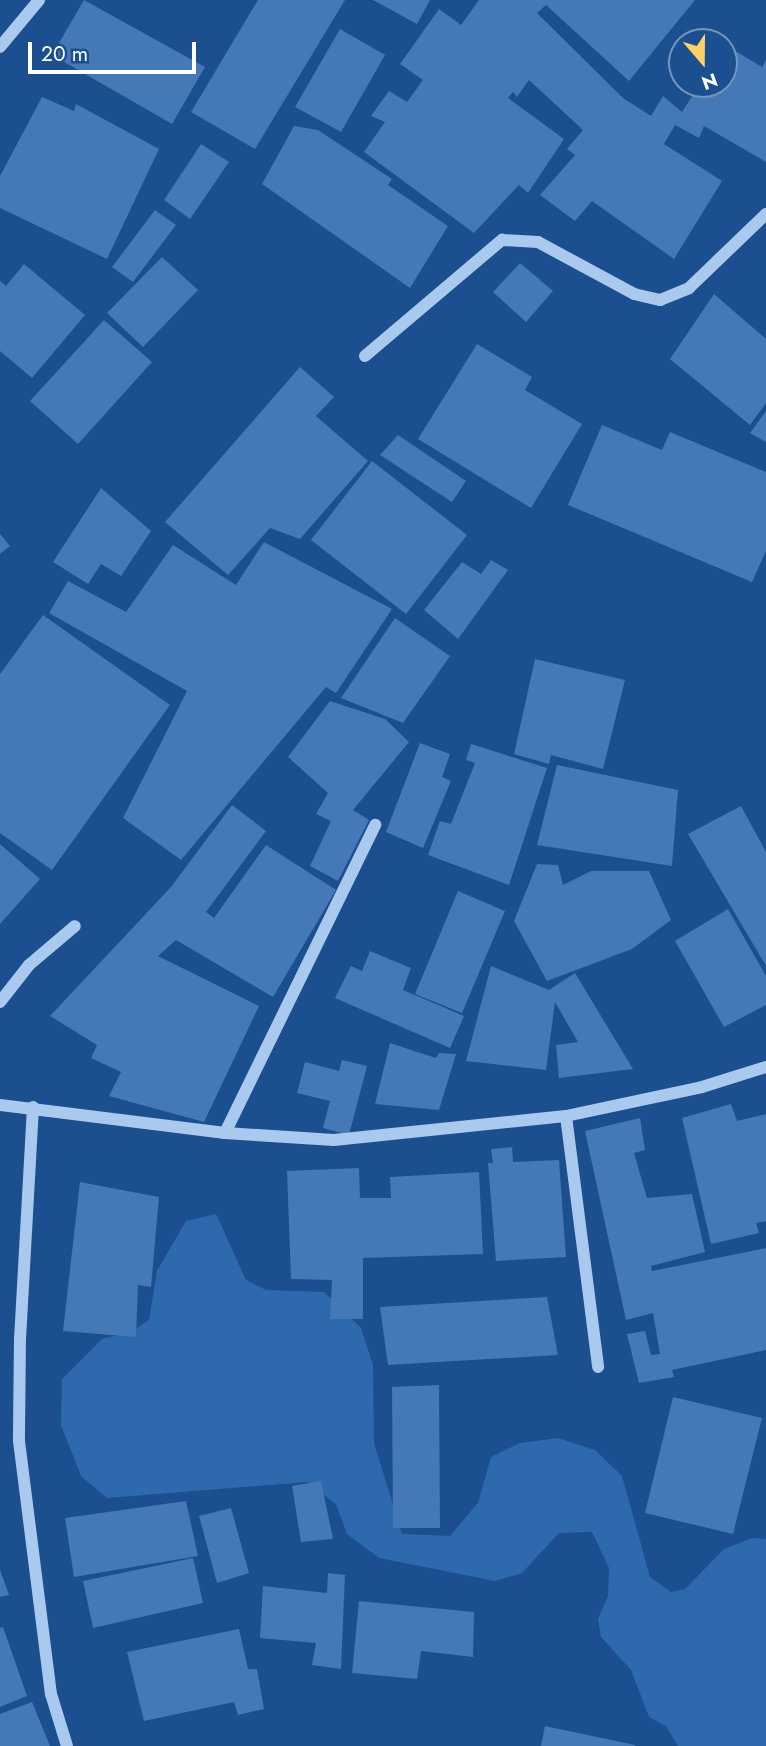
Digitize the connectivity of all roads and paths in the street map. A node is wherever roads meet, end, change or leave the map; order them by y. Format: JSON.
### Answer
{"nodes":[{"id":1,"x":39,"y":0,"type":"edge"},
{"id":2,"x":0,"y":47,"type":"edge"},
{"id":3,"x":766,"y":214,"type":"edge"},
{"id":4,"x":365,"y":356,"type":"dead end"},
{"id":5,"x":375,"y":825,"type":"dead end"},
{"id":6,"x":75,"y":926,"type":"dead end"},
{"id":7,"x":0,"y":1002,"type":"edge"},
{"id":8,"x":766,"y":1067,"type":"edge"},
{"id":9,"x":0,"y":1105,"type":"edge"},
{"id":10,"x":33,"y":1107,"type":"junction"},
{"id":11,"x":566,"y":1116,"type":"junction"},
{"id":12,"x":225,"y":1133,"type":"junction"},
{"id":13,"x":598,"y":1367,"type":"dead end"},
{"id":14,"x":67,"y":1746,"type":"edge"}],
"edges":[{"from":1,"to":2,"type":"street"},
{"from":3,"to":4,"type":"street"},
{"from":5,"to":12,"type":"street"},
{"from":6,"to":7,"type":"street"},
{"from":8,"to":11,"type":"street"},
{"from":9,"to":10,"type":"street"},
{"from":10,"to":12,"type":"street"},
{"from":10,"to":14,"type":"street"},
{"from":11,"to":12,"type":"street"},
{"from":11,"to":13,"type":"street"}]}
